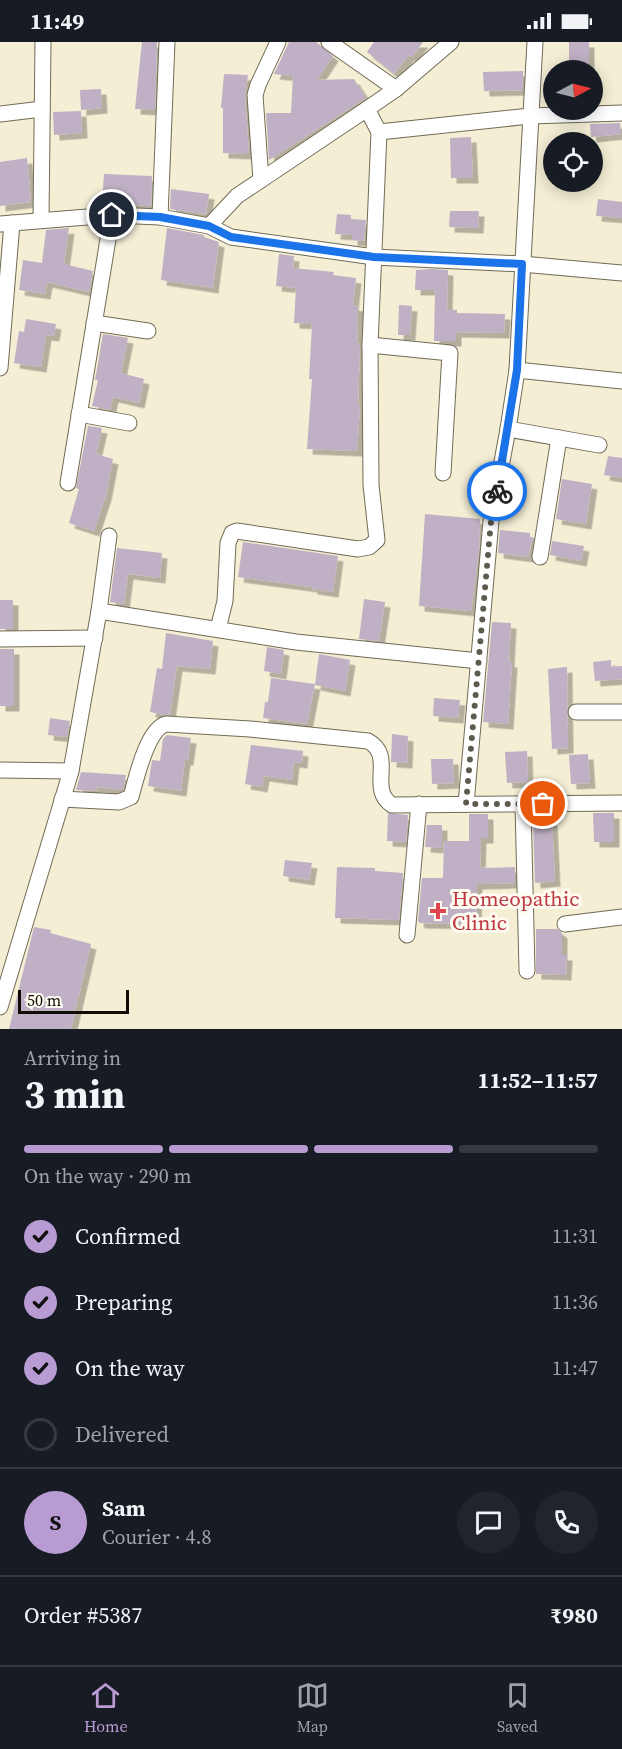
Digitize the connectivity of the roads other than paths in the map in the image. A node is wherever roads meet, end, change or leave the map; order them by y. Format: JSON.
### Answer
{"nodes":[{"id":1,"x":43,"y":42,"type":"edge"},
{"id":2,"x":167,"y":42,"type":"edge"},
{"id":3,"x":278,"y":42,"type":"edge"},
{"id":4,"x":328,"y":42,"type":"edge"},
{"id":5,"x":451,"y":42,"type":"edge"},
{"id":6,"x":535,"y":42,"type":"edge"},
{"id":7,"x":396,"y":89,"type":"junction"},
{"id":8,"x":42,"y":109,"type":"junction"},
{"id":9,"x":368,"y":109,"type":"junction"},
{"id":10,"x":622,"y":113,"type":"edge"},
{"id":11,"x":0,"y":114,"type":"edge"},
{"id":12,"x":531,"y":116,"type":"junction"},
{"id":13,"x":379,"y":132,"type":"junction"},
{"id":14,"x":261,"y":180,"type":"junction"},
{"id":15,"x":112,"y":215,"type":"junction"},
{"id":16,"x":160,"y":217,"type":"junction"},
{"id":17,"x":41,"y":220,"type":"junction"},
{"id":18,"x":6,"y":223,"type":"edge"},
{"id":19,"x":209,"y":226,"type":"junction"},
{"id":20,"x":374,"y":257,"type":"junction"},
{"id":21,"x":522,"y":264,"type":"junction"},
{"id":22,"x":622,"y":273,"type":"edge"},
{"id":23,"x":94,"y":323,"type":"junction"},
{"id":24,"x":148,"y":331,"type":"dead end"},
{"id":25,"x":370,"y":345,"type":"junction"},
{"id":26,"x":0,"y":368,"type":"edge"},
{"id":27,"x":517,"y":370,"type":"junction"},
{"id":28,"x":622,"y":381,"type":"edge"},
{"id":29,"x":79,"y":414,"type":"junction"},
{"id":30,"x":129,"y":423,"type":"dead end"},
{"id":31,"x":508,"y":429,"type":"junction"},
{"id":32,"x":559,"y":438,"type":"junction"},
{"id":33,"x":599,"y":445,"type":"dead end"},
{"id":34,"x":443,"y":473,"type":"dead end"},
{"id":35,"x":68,"y":483,"type":"dead end"},
{"id":36,"x":109,"y":536,"type":"dead end"},
{"id":37,"x":540,"y":557,"type":"dead end"},
{"id":38,"x":99,"y":611,"type":"junction"},
{"id":39,"x":218,"y":629,"type":"junction"},
{"id":40,"x":95,"y":638,"type":"junction"},
{"id":41,"x":0,"y":639,"type":"edge"},
{"id":42,"x":479,"y":661,"type":"junction"},
{"id":43,"x":576,"y":712,"type":"dead end"},
{"id":44,"x":622,"y":712,"type":"edge"},
{"id":45,"x":0,"y":770,"type":"edge"},
{"id":46,"x":71,"y":771,"type":"junction"},
{"id":47,"x":62,"y":799,"type":"junction"},
{"id":48,"x":622,"y":803,"type":"edge"},
{"id":49,"x":419,"y":804,"type":"junction"},
{"id":50,"x":466,"y":804,"type":"junction"},
{"id":51,"x":523,"y":804,"type":"junction"},
{"id":52,"x":622,"y":917,"type":"edge"},
{"id":53,"x":565,"y":924,"type":"dead end"},
{"id":54,"x":407,"y":934,"type":"dead end"},
{"id":55,"x":527,"y":971,"type":"dead end"},
{"id":56,"x":0,"y":1007,"type":"edge"}],
"edges":[{"from":1,"to":8,"type":"street"},
{"from":2,"to":16,"type":"street"},
{"from":3,"to":14,"type":"street"},
{"from":4,"to":7,"type":"street"},
{"from":5,"to":7,"type":"street"},
{"from":6,"to":12,"type":"street"},
{"from":7,"to":9,"type":"street"},
{"from":8,"to":11,"type":"street"},
{"from":8,"to":17,"type":"street"},
{"from":9,"to":13,"type":"street"},
{"from":9,"to":14,"type":"street"},
{"from":10,"to":12,"type":"street"},
{"from":12,"to":13,"type":"street"},
{"from":12,"to":21,"type":"street"},
{"from":13,"to":20,"type":"street"},
{"from":14,"to":19,"type":"street"},
{"from":15,"to":16,"type":"street"},
{"from":15,"to":17,"type":"street"},
{"from":15,"to":23,"type":"street"},
{"from":16,"to":19,"type":"street"},
{"from":17,"to":18,"type":"street"},
{"from":18,"to":26,"type":"street"},
{"from":19,"to":20,"type":"street"},
{"from":20,"to":21,"type":"street"},
{"from":20,"to":25,"type":"street"},
{"from":21,"to":22,"type":"street"},
{"from":21,"to":27,"type":"street"},
{"from":23,"to":24,"type":"street"},
{"from":23,"to":29,"type":"street"},
{"from":25,"to":34,"type":"street"},
{"from":25,"to":39,"type":"street"},
{"from":27,"to":28,"type":"street"},
{"from":27,"to":31,"type":"street"},
{"from":29,"to":30,"type":"street"},
{"from":29,"to":35,"type":"street"},
{"from":31,"to":32,"type":"street"},
{"from":31,"to":42,"type":"street"},
{"from":32,"to":33,"type":"street"},
{"from":32,"to":37,"type":"street"},
{"from":36,"to":38,"type":"street"},
{"from":38,"to":39,"type":"street"},
{"from":38,"to":40,"type":"street"},
{"from":39,"to":42,"type":"street"},
{"from":40,"to":41,"type":"street"},
{"from":40,"to":46,"type":"street"},
{"from":42,"to":50,"type":"street"},
{"from":43,"to":44,"type":"street"},
{"from":45,"to":46,"type":"street"},
{"from":46,"to":47,"type":"street"},
{"from":47,"to":49,"type":"street"},
{"from":47,"to":56,"type":"street"},
{"from":48,"to":51,"type":"street"},
{"from":49,"to":50,"type":"street"},
{"from":49,"to":54,"type":"street"},
{"from":50,"to":51,"type":"street"},
{"from":51,"to":55,"type":"street"},
{"from":52,"to":53,"type":"street"}]}
